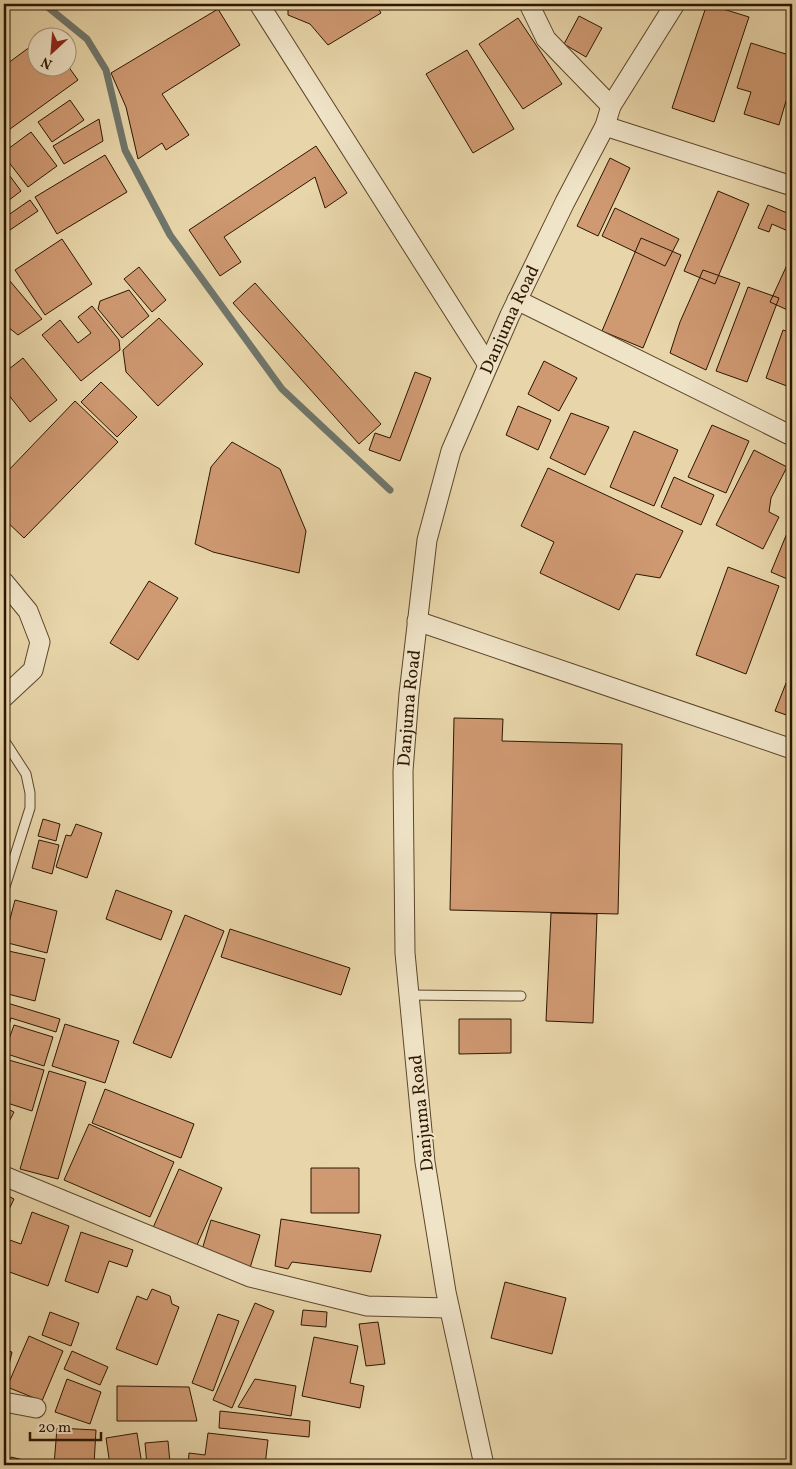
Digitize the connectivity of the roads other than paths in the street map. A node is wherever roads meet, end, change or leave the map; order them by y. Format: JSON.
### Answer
{"nodes":[{"id":1,"x":258,"y":4,"type":"edge"},
{"id":2,"x":529,"y":4,"type":"edge"},
{"id":3,"x":675,"y":4,"type":"edge"},
{"id":4,"x":611,"y":106,"type":"junction"},
{"id":5,"x":605,"y":126,"type":"junction"},
{"id":6,"x":792,"y":186,"type":"edge"},
{"id":7,"x":517,"y":300,"type":"junction"},
{"id":8,"x":488,"y":364,"type":"junction"},
{"id":9,"x":792,"y":436,"type":"edge"},
{"id":10,"x":4,"y":582,"type":"edge"},
{"id":11,"x":417,"y":621,"type":"junction"},
{"id":12,"x":4,"y":697,"type":"edge"},
{"id":13,"x":4,"y":740,"type":"edge"},
{"id":14,"x":792,"y":748,"type":"edge"},
{"id":15,"x":4,"y":890,"type":"edge"},
{"id":16,"x":409,"y":995,"type":"junction"},
{"id":17,"x":521,"y":996,"type":"dead end"},
{"id":18,"x":4,"y":1176,"type":"edge"},
{"id":19,"x":449,"y":1308,"type":"junction"},
{"id":20,"x":4,"y":1402,"type":"edge"},
{"id":21,"x":36,"y":1408,"type":"dead end"},
{"id":22,"x":484,"y":1465,"type":"edge"}],
"edges":[{"from":1,"to":8,"type":"street"},
{"from":2,"to":4,"type":"street"},
{"from":3,"to":4,"type":"street","name":"Danjuma Road"},
{"from":4,"to":5,"type":"street","name":"Danjuma Road"},
{"from":5,"to":6,"type":"street"},
{"from":5,"to":7,"type":"street","name":"Danjuma Road"},
{"from":7,"to":8,"type":"street","name":"Danjuma Road"},
{"from":7,"to":9,"type":"street"},
{"from":8,"to":11,"type":"street","name":"Danjuma Road"},
{"from":10,"to":12,"type":"street"},
{"from":11,"to":14,"type":"street"},
{"from":11,"to":16,"type":"street","name":"Danjuma Road"},
{"from":13,"to":15,"type":"lane"},
{"from":16,"to":17,"type":"lane"},
{"from":16,"to":19,"type":"street","name":"Danjuma Road"},
{"from":18,"to":19,"type":"street"},
{"from":19,"to":22,"type":"street","name":"Danjuma Road"},
{"from":20,"to":21,"type":"street"}]}
